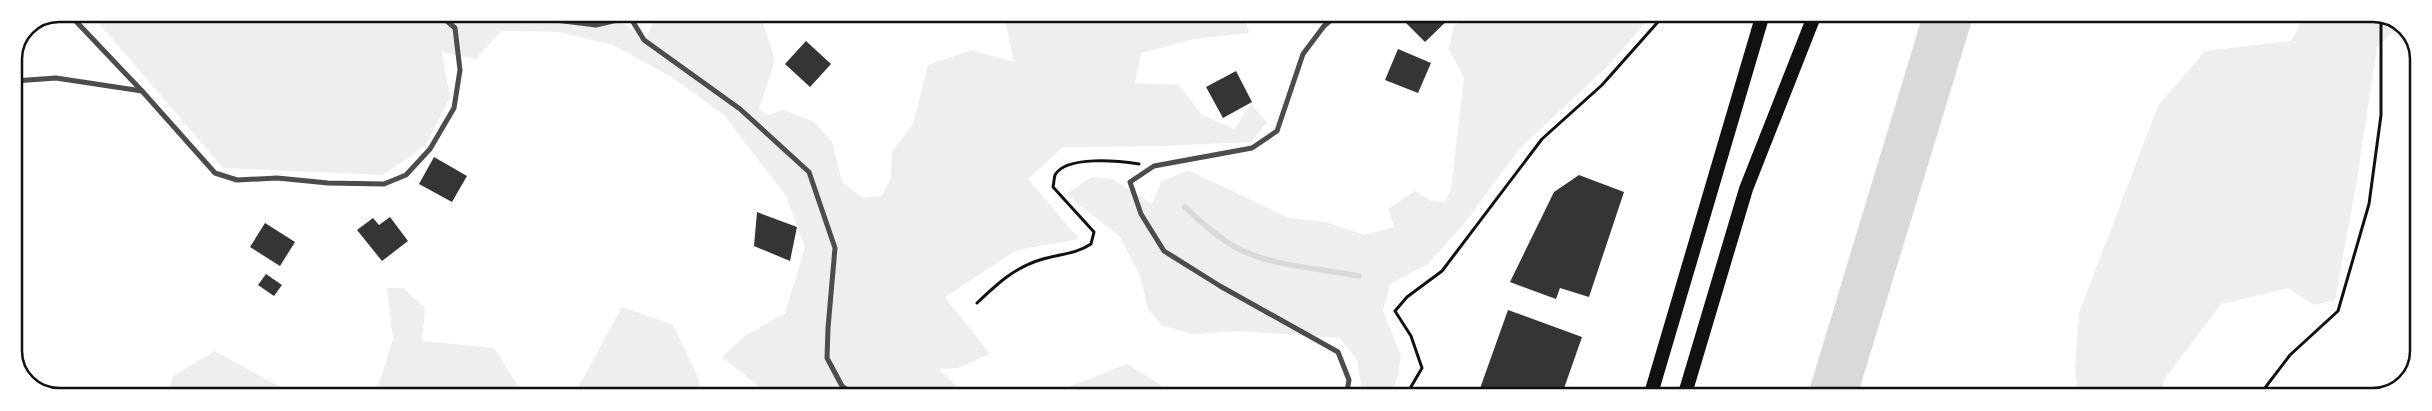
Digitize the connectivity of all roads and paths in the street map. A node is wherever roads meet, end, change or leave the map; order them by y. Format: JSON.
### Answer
{"nodes":[{"id":1,"x":77,"y":22,"type":"edge"},
{"id":2,"x":448,"y":22,"type":"edge"},
{"id":3,"x":579,"y":22,"type":"edge"},
{"id":4,"x":603,"y":22,"type":"edge"},
{"id":5,"x":635,"y":22,"type":"edge"},
{"id":6,"x":1328,"y":23,"type":"edge"},
{"id":7,"x":1657,"y":23,"type":"edge"},
{"id":8,"x":1760,"y":23,"type":"edge"},
{"id":9,"x":1812,"y":23,"type":"edge"},
{"id":10,"x":2381,"y":24,"type":"edge"},
{"id":11,"x":22,"y":80,"type":"edge"},
{"id":12,"x":142,"y":91,"type":"junction"},
{"id":13,"x":1154,"y":166,"type":"junction"},
{"id":14,"x":977,"y":303,"type":"dead end"},
{"id":15,"x":845,"y":388,"type":"edge"},
{"id":16,"x":1348,"y":388,"type":"edge"},
{"id":17,"x":1410,"y":388,"type":"edge"},
{"id":18,"x":1653,"y":388,"type":"edge"},
{"id":19,"x":1687,"y":388,"type":"edge"},
{"id":20,"x":2265,"y":388,"type":"edge"}],
"edges":[{"from":1,"to":12,"type":"street"},
{"from":2,"to":12,"type":"street"},
{"from":3,"to":4,"type":"street"},
{"from":5,"to":15,"type":"street"},
{"from":6,"to":13,"type":"street"},
{"from":7,"to":17,"type":"path"},
{"from":8,"to":18,"type":"highway"},
{"from":9,"to":19,"type":"highway"},
{"from":10,"to":20,"type":"path"},
{"from":11,"to":12,"type":"street"},
{"from":13,"to":14,"type":"path"},
{"from":13,"to":16,"type":"street"}]}
